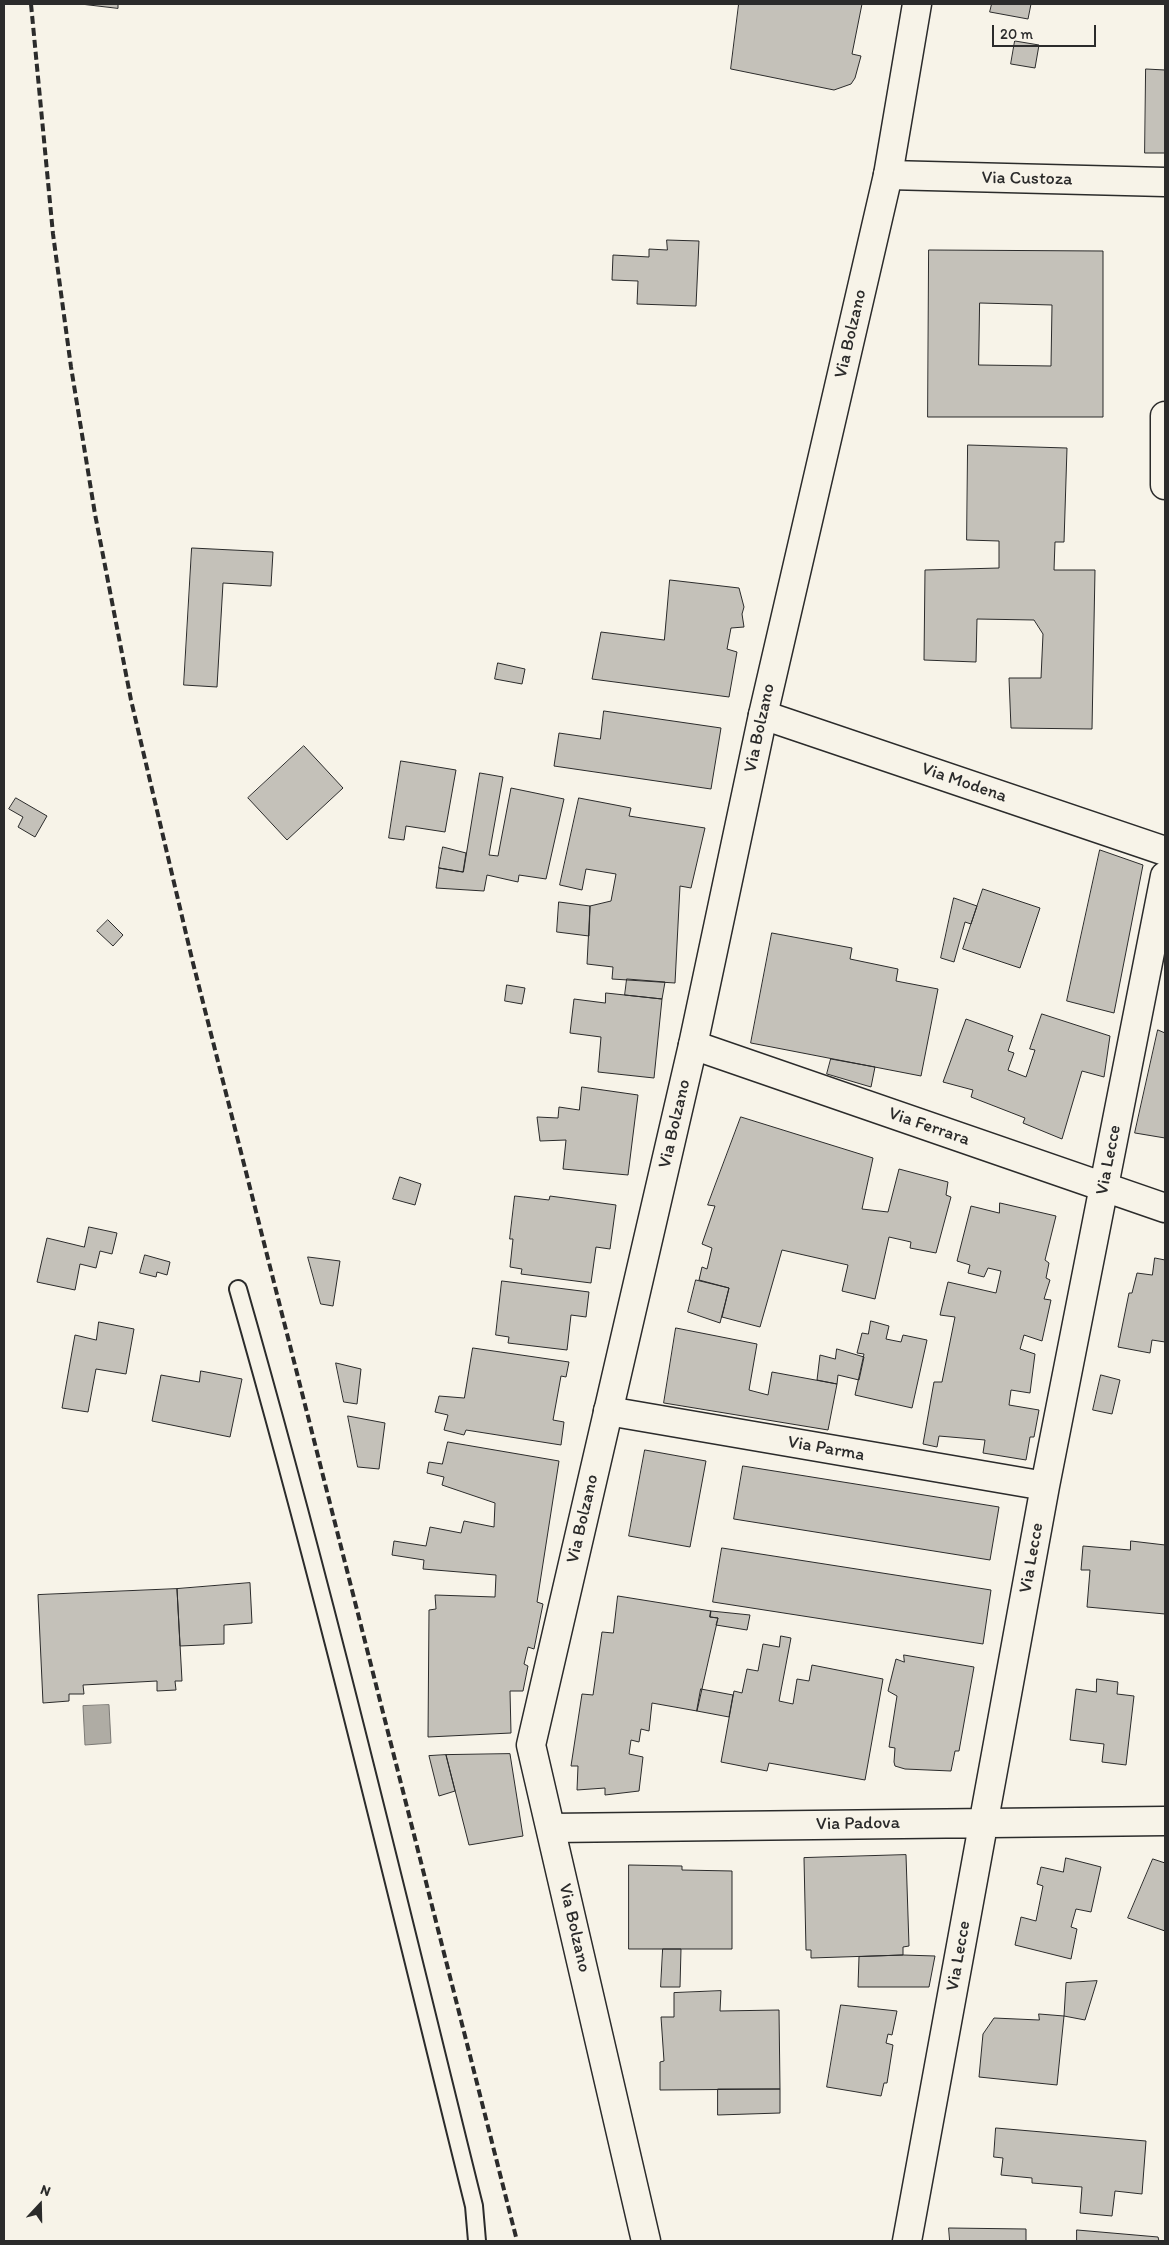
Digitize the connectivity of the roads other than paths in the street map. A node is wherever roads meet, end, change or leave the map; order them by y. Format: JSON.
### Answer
{"nodes":[{"id":1,"x":917,"y":4,"type":"edge"},
{"id":2,"x":888,"y":176,"type":"junction"},
{"id":3,"x":1165,"y":182,"type":"edge"},
{"id":4,"x":1165,"y":416,"type":"edge"},
{"id":5,"x":1165,"y":445,"type":"edge"},
{"id":6,"x":1165,"y":485,"type":"edge"},
{"id":7,"x":762,"y":715,"type":"junction"},
{"id":8,"x":1165,"y":851,"type":"edge"},
{"id":9,"x":1165,"y":876,"type":"edge"},
{"id":10,"x":693,"y":1046,"type":"junction"},
{"id":11,"x":1104,"y":1187,"type":"junction"},
{"id":12,"x":1165,"y":1208,"type":"edge"},
{"id":13,"x":238,"y":1288,"type":"dead end"},
{"id":14,"x":608,"y":1411,"type":"junction"},
{"id":15,"x":1045,"y":1486,"type":"junction"},
{"id":16,"x":1165,"y":1821,"type":"edge"},
{"id":17,"x":984,"y":1823,"type":"junction"},
{"id":18,"x":551,"y":1828,"type":"junction"},
{"id":19,"x":477,"y":2241,"type":"edge"},
{"id":20,"x":646,"y":2241,"type":"edge"},
{"id":21,"x":907,"y":2241,"type":"edge"}],
"edges":[{"from":1,"to":2,"type":"street","name":"Via Bolzano"},
{"from":2,"to":3,"type":"street","name":"Via Custoza"},
{"from":2,"to":7,"type":"street","name":"Via Bolzano"},
{"from":4,"to":5,"type":"street"},
{"from":5,"to":6,"type":"street"},
{"from":7,"to":8,"type":"street","name":"Via Modena"},
{"from":7,"to":10,"type":"street","name":"Via Bolzano"},
{"from":9,"to":11,"type":"street","name":"Via Lecce"},
{"from":10,"to":11,"type":"street","name":"Via Ferrara"},
{"from":10,"to":14,"type":"street","name":"Via Bolzano"},
{"from":11,"to":12,"type":"street","name":"Via Ferrara"},
{"from":11,"to":15,"type":"street","name":"Via Lecce"},
{"from":13,"to":19,"type":"lane"},
{"from":14,"to":15,"type":"street","name":"Via Parma"},
{"from":14,"to":18,"type":"street","name":"Via Bolzano"},
{"from":15,"to":17,"type":"street","name":"Via Lecce"},
{"from":16,"to":17,"type":"street","name":"Via Padova"},
{"from":17,"to":18,"type":"street","name":"Via Padova"},
{"from":17,"to":21,"type":"street","name":"Via Lecce"},
{"from":18,"to":20,"type":"street","name":"Via Bolzano"}]}
